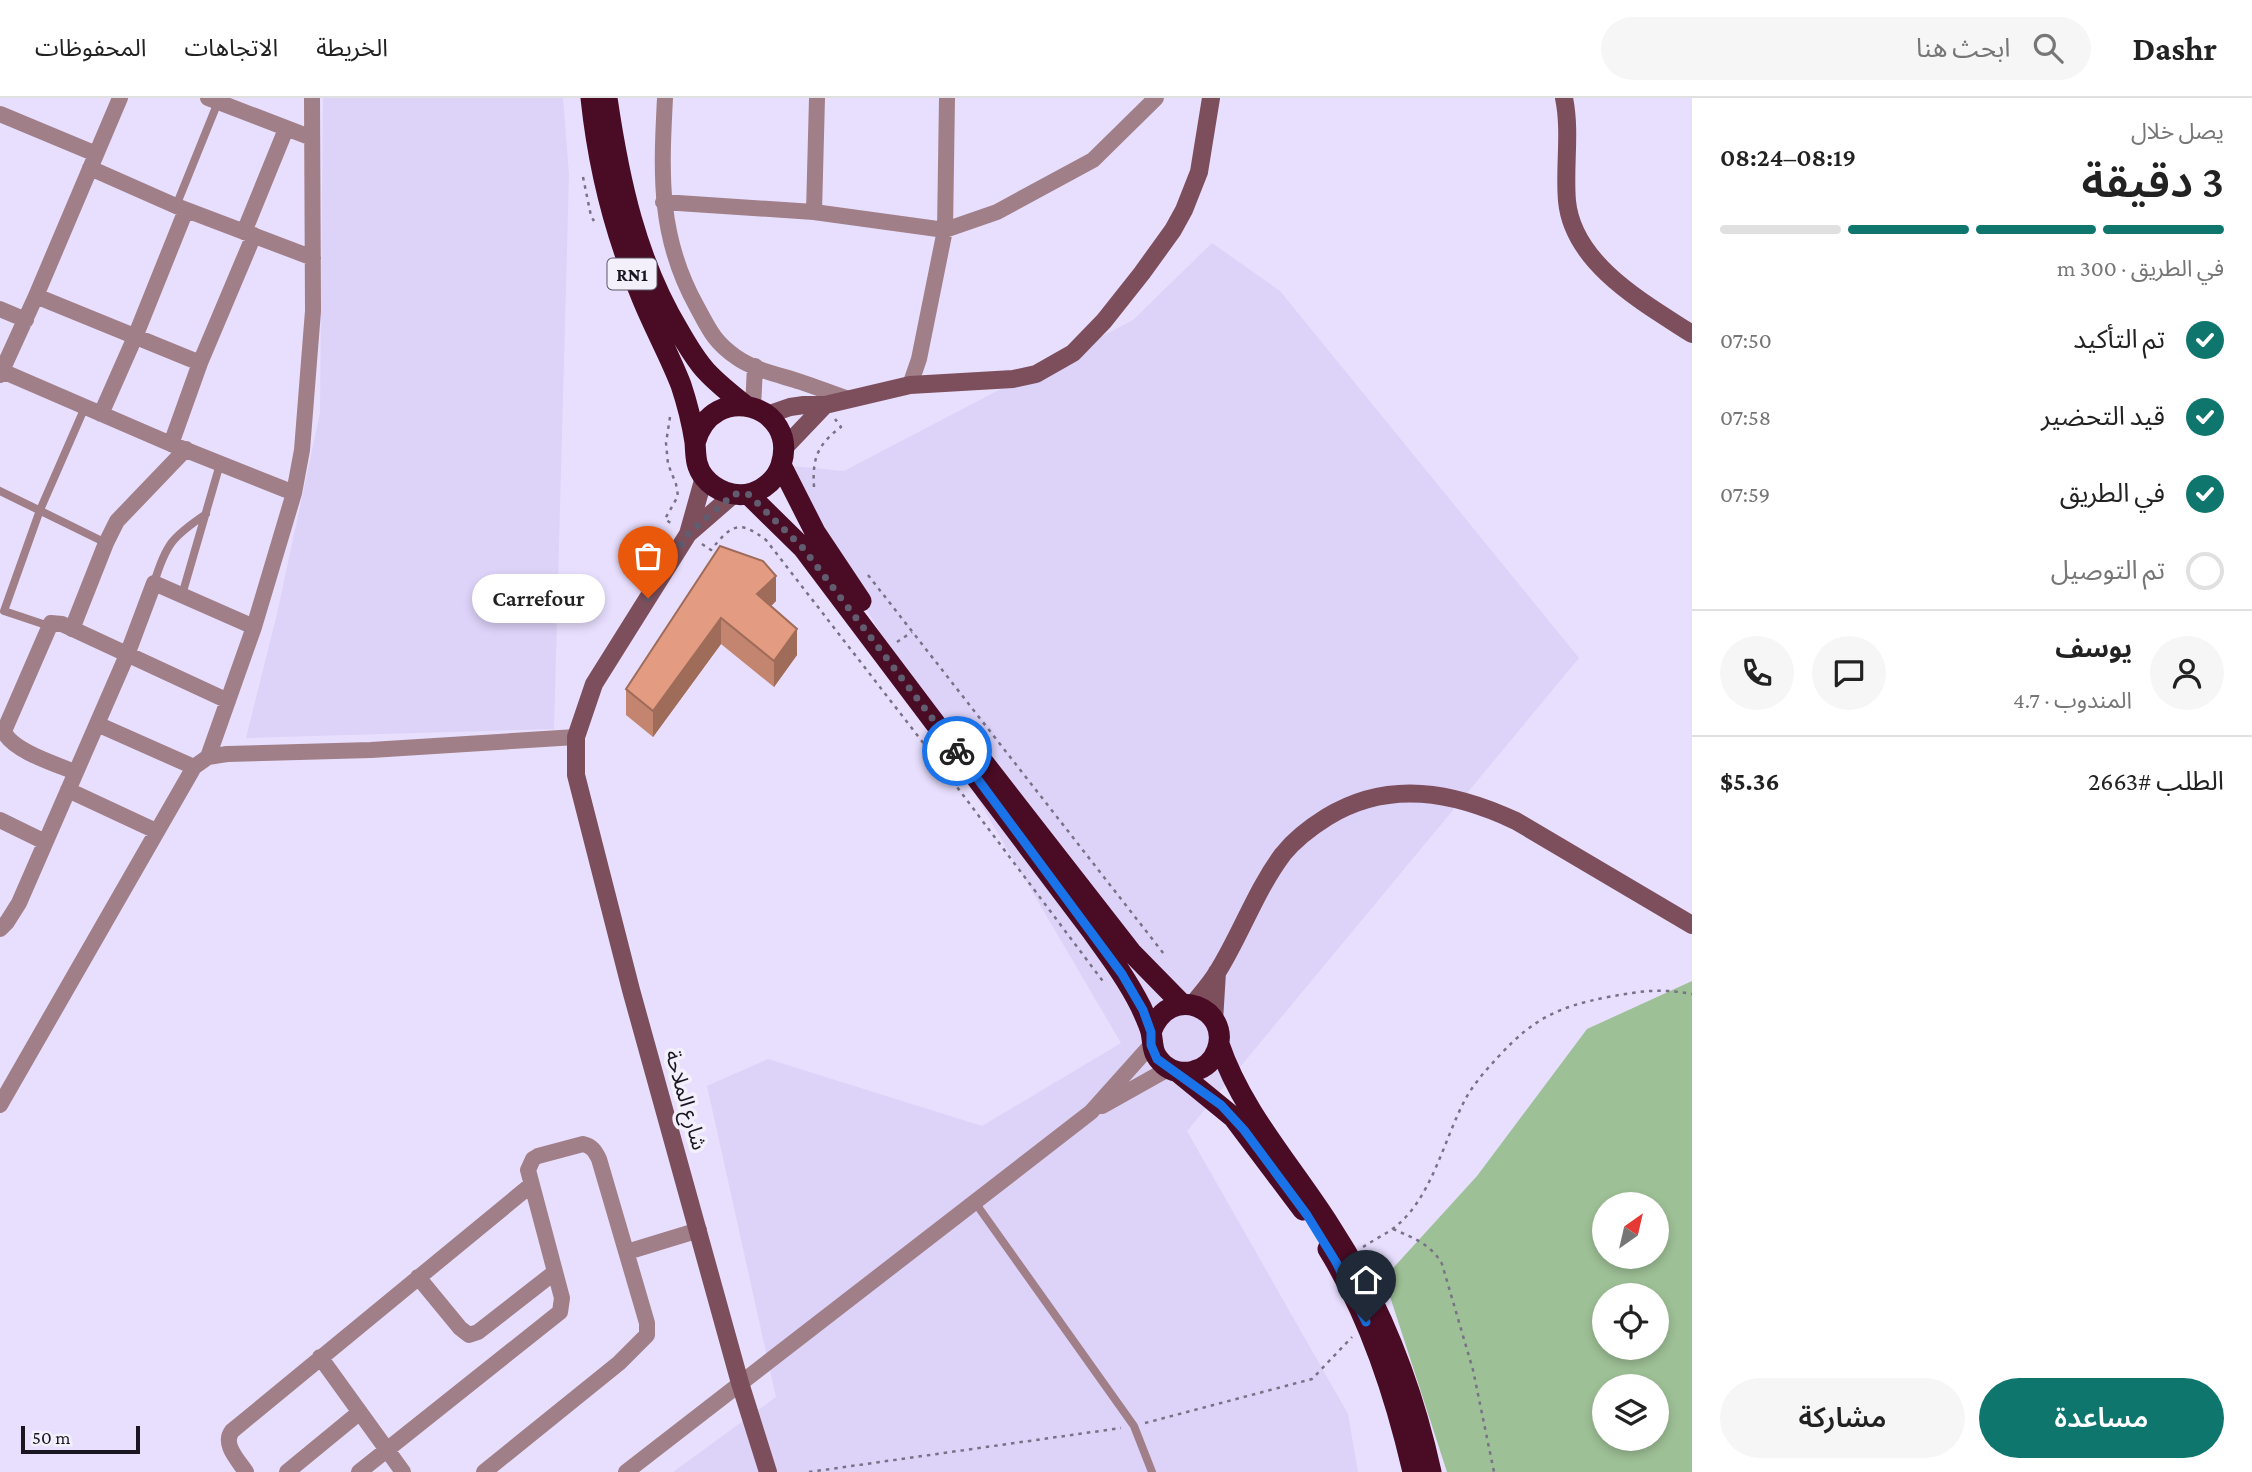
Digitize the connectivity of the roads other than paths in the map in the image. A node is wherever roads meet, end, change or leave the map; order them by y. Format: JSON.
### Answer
{"nodes":[{"id":1,"x":120,"y":98,"type":"edge"},
{"id":2,"x":312,"y":98,"type":"edge"},
{"id":3,"x":591,"y":98,"type":"edge"},
{"id":4,"x":607,"y":98,"type":"edge"},
{"id":5,"x":665,"y":98,"type":"edge"},
{"id":6,"x":817,"y":98,"type":"edge"},
{"id":7,"x":947,"y":98,"type":"edge"},
{"id":8,"x":1156,"y":98,"type":"edge"},
{"id":9,"x":1212,"y":98,"type":"edge"},
{"id":10,"x":1564,"y":98,"type":"edge"},
{"id":11,"x":213,"y":100,"type":"edge"},
{"id":12,"x":0,"y":114,"type":"edge"},
{"id":13,"x":286,"y":129,"type":"junction"},
{"id":14,"x":312,"y":138,"type":"junction"},
{"id":15,"x":93,"y":161,"type":"junction"},
{"id":16,"x":663,"y":202,"type":"junction"},
{"id":17,"x":181,"y":208,"type":"junction"},
{"id":18,"x":814,"y":212,"type":"junction"},
{"id":19,"x":944,"y":230,"type":"junction"},
{"id":20,"x":249,"y":233,"type":"junction"},
{"id":21,"x":313,"y":258,"type":"junction"},
{"id":22,"x":36,"y":296,"type":"junction"},
{"id":23,"x":0,"y":309,"type":"edge"},
{"id":24,"x":26,"y":320,"type":"junction"},
{"id":25,"x":1692,"y":334,"type":"edge"},
{"id":26,"x":135,"y":337,"type":"junction"},
{"id":27,"x":200,"y":363,"type":"junction"},
{"id":28,"x":755,"y":366,"type":"junction"},
{"id":29,"x":1,"y":373,"type":"edge"},
{"id":30,"x":910,"y":385,"type":"junction"},
{"id":31,"x":846,"y":398,"type":"junction"},
{"id":32,"x":825,"y":405,"type":"junction"},
{"id":33,"x":85,"y":407,"type":"junction"},
{"id":34,"x":755,"y":409,"type":"junction"},
{"id":35,"x":101,"y":414,"type":"junction"},
{"id":36,"x":695,"y":443,"type":"junction"},
{"id":37,"x":179,"y":447,"type":"junction"},
{"id":38,"x":783,"y":457,"type":"junction"},
{"id":39,"x":220,"y":464,"type":"junction"},
{"id":40,"x":704,"y":477,"type":"junction"},
{"id":41,"x":0,"y":491,"type":"edge"},
{"id":42,"x":294,"y":493,"type":"junction"},
{"id":43,"x":741,"y":494,"type":"junction"},
{"id":44,"x":40,"y":510,"type":"junction"},
{"id":45,"x":206,"y":514,"type":"junction"},
{"id":46,"x":695,"y":539,"type":"junction"},
{"id":47,"x":106,"y":543,"type":"junction"},
{"id":48,"x":154,"y":583,"type":"junction"},
{"id":49,"x":182,"y":596,"type":"junction"},
{"id":50,"x":2,"y":610,"type":"edge"},
{"id":51,"x":48,"y":626,"type":"junction"},
{"id":52,"x":254,"y":627,"type":"junction"},
{"id":53,"x":72,"y":628,"type":"junction"},
{"id":54,"x":127,"y":655,"type":"junction"},
{"id":55,"x":228,"y":701,"type":"junction"},
{"id":56,"x":97,"y":724,"type":"junction"},
{"id":57,"x":576,"y":737,"type":"junction"},
{"id":58,"x":208,"y":757,"type":"junction"},
{"id":59,"x":194,"y":768,"type":"junction"},
{"id":60,"x":75,"y":772,"type":"junction"},
{"id":61,"x":68,"y":790,"type":"junction"},
{"id":62,"x":0,"y":820,"type":"edge"},
{"id":63,"x":156,"y":831,"type":"junction"},
{"id":64,"x":45,"y":842,"type":"junction"},
{"id":65,"x":1692,"y":925,"type":"edge"},
{"id":66,"x":0,"y":929,"type":"edge"},
{"id":67,"x":1217,"y":972,"type":"junction"},
{"id":68,"x":1187,"y":1004,"type":"junction"},
{"id":69,"x":1214,"y":1021,"type":"junction"},
{"id":70,"x":1151,"y":1039,"type":"junction"},
{"id":71,"x":1219,"y":1044,"type":"junction"},
{"id":72,"x":1173,"y":1071,"type":"junction"},
{"id":73,"x":1,"y":1103,"type":"edge"},
{"id":74,"x":1091,"y":1112,"type":"junction"},
{"id":75,"x":531,"y":1185,"type":"junction"},
{"id":76,"x":974,"y":1201,"type":"junction"},
{"id":77,"x":699,"y":1230,"type":"junction"},
{"id":78,"x":627,"y":1252,"type":"junction"},
{"id":79,"x":555,"y":1272,"type":"junction"},
{"id":80,"x":418,"y":1278,"type":"junction"},
{"id":81,"x":320,"y":1357,"type":"junction"},
{"id":82,"x":740,"y":1383,"type":"junction"},
{"id":83,"x":360,"y":1412,"type":"junction"},
{"id":84,"x":387,"y":1450,"type":"junction"},
{"id":85,"x":246,"y":1472,"type":"edge"},
{"id":86,"x":287,"y":1472,"type":"edge"},
{"id":87,"x":359,"y":1472,"type":"edge"},
{"id":88,"x":403,"y":1472,"type":"edge"},
{"id":89,"x":484,"y":1472,"type":"edge"},
{"id":90,"x":626,"y":1472,"type":"edge"},
{"id":91,"x":768,"y":1472,"type":"edge"},
{"id":92,"x":1152,"y":1472,"type":"edge"},
{"id":93,"x":1413,"y":1472,"type":"edge"},
{"id":94,"x":1431,"y":1472,"type":"edge"}],
"edges":[{"from":1,"to":15,"type":"street"},
{"from":2,"to":14,"type":"street"},
{"from":3,"to":36,"type":"highway","number":"RN1"},
{"from":4,"to":34,"type":"highway","number":"RN1"},
{"from":5,"to":16,"type":"street"},
{"from":6,"to":18,"type":"street"},
{"from":7,"to":19,"type":"street"},
{"from":8,"to":19,"type":"street"},
{"from":9,"to":30,"type":"street"},
{"from":10,"to":25,"type":"street"},
{"from":11,"to":13,"type":"street"},
{"from":11,"to":17,"type":"lane"},
{"from":12,"to":15,"type":"street"},
{"from":13,"to":14,"type":"street"},
{"from":13,"to":20,"type":"street"},
{"from":14,"to":21,"type":"street"},
{"from":15,"to":17,"type":"street"},
{"from":15,"to":22,"type":"street"},
{"from":16,"to":18,"type":"street"},
{"from":16,"to":28,"type":"street"},
{"from":17,"to":20,"type":"street"},
{"from":17,"to":26,"type":"street"},
{"from":18,"to":19,"type":"street"},
{"from":19,"to":30,"type":"street"},
{"from":20,"to":21,"type":"street"},
{"from":20,"to":27,"type":"street"},
{"from":21,"to":42,"type":"street"},
{"from":22,"to":24,"type":"street"},
{"from":22,"to":26,"type":"street"},
{"from":23,"to":24,"type":"street"},
{"from":24,"to":29,"type":"street"},
{"from":26,"to":27,"type":"street"},
{"from":26,"to":35,"type":"street"},
{"from":27,"to":37,"type":"street"},
{"from":28,"to":31,"type":"street"},
{"from":28,"to":34,"type":"street"},
{"from":29,"to":33,"type":"street"},
{"from":30,"to":31,"type":"street"},
{"from":31,"to":32,"type":"street"},
{"from":32,"to":34,"type":"street"},
{"from":32,"to":38,"type":"street"},
{"from":33,"to":35,"type":"street"},
{"from":33,"to":44,"type":"lane"},
{"from":34,"to":36,"type":"highway"},
{"from":34,"to":38,"type":"highway","number":"RN1"},
{"from":35,"to":37,"type":"street"},
{"from":36,"to":40,"type":"highway","number":"RN1"},
{"from":37,"to":39,"type":"street"},
{"from":37,"to":47,"type":"street"},
{"from":38,"to":43,"type":"highway"},
{"from":38,"to":68,"type":"highway","number":"RN1"},
{"from":39,"to":42,"type":"street"},
{"from":39,"to":45,"type":"lane"},
{"from":40,"to":43,"type":"highway"},
{"from":40,"to":46,"type":"street"},
{"from":41,"to":44,"type":"lane"},
{"from":42,"to":52,"type":"street"},
{"from":43,"to":46,"type":"street"},
{"from":43,"to":70,"type":"highway"},
{"from":44,"to":47,"type":"lane"},
{"from":44,"to":50,"type":"lane"},
{"from":45,"to":48,"type":"lane"},
{"from":45,"to":49,"type":"lane"},
{"from":46,"to":57,"type":"street","name":"شارع الملاحة"},
{"from":47,"to":53,"type":"street"},
{"from":48,"to":49,"type":"street"},
{"from":48,"to":54,"type":"street"},
{"from":49,"to":52,"type":"street"},
{"from":50,"to":51,"type":"lane"},
{"from":51,"to":53,"type":"street"},
{"from":51,"to":60,"type":"street"},
{"from":52,"to":55,"type":"street"},
{"from":53,"to":54,"type":"street"},
{"from":54,"to":55,"type":"street"},
{"from":54,"to":56,"type":"street"},
{"from":55,"to":58,"type":"street"},
{"from":56,"to":59,"type":"street"},
{"from":56,"to":60,"type":"street"},
{"from":57,"to":58,"type":"street"},
{"from":57,"to":77,"type":"street","name":"شارع الملاحة"},
{"from":58,"to":59,"type":"street"},
{"from":59,"to":63,"type":"street"},
{"from":60,"to":61,"type":"street"},
{"from":61,"to":63,"type":"street"},
{"from":61,"to":64,"type":"street"},
{"from":62,"to":64,"type":"street"},
{"from":63,"to":73,"type":"street"},
{"from":64,"to":66,"type":"street"},
{"from":65,"to":67,"type":"street"},
{"from":67,"to":68,"type":"street"},
{"from":67,"to":69,"type":"street"},
{"from":68,"to":69,"type":"highway","number":"RN1"},
{"from":68,"to":70,"type":"highway"},
{"from":69,"to":71,"type":"highway"},
{"from":70,"to":72,"type":"highway"},
{"from":70,"to":74,"type":"street"},
{"from":71,"to":72,"type":"highway"},
{"from":71,"to":94,"type":"highway"},
{"from":72,"to":74,"type":"street"},
{"from":72,"to":93,"type":"highway"},
{"from":74,"to":76,"type":"street"},
{"from":75,"to":78,"type":"street"},
{"from":75,"to":79,"type":"street"},
{"from":75,"to":80,"type":"street"},
{"from":76,"to":82,"type":"street"},
{"from":76,"to":92,"type":"lane"},
{"from":77,"to":78,"type":"street"},
{"from":77,"to":82,"type":"street","name":"شارع الملاحة"},
{"from":78,"to":89,"type":"street"},
{"from":79,"to":80,"type":"street"},
{"from":79,"to":84,"type":"street"},
{"from":80,"to":81,"type":"street"},
{"from":81,"to":83,"type":"street"},
{"from":81,"to":85,"type":"street"},
{"from":82,"to":90,"type":"street"},
{"from":82,"to":91,"type":"street","name":"شارع الملاحة"},
{"from":83,"to":84,"type":"street"},
{"from":83,"to":86,"type":"street"},
{"from":84,"to":87,"type":"street"},
{"from":84,"to":88,"type":"street"}]}
